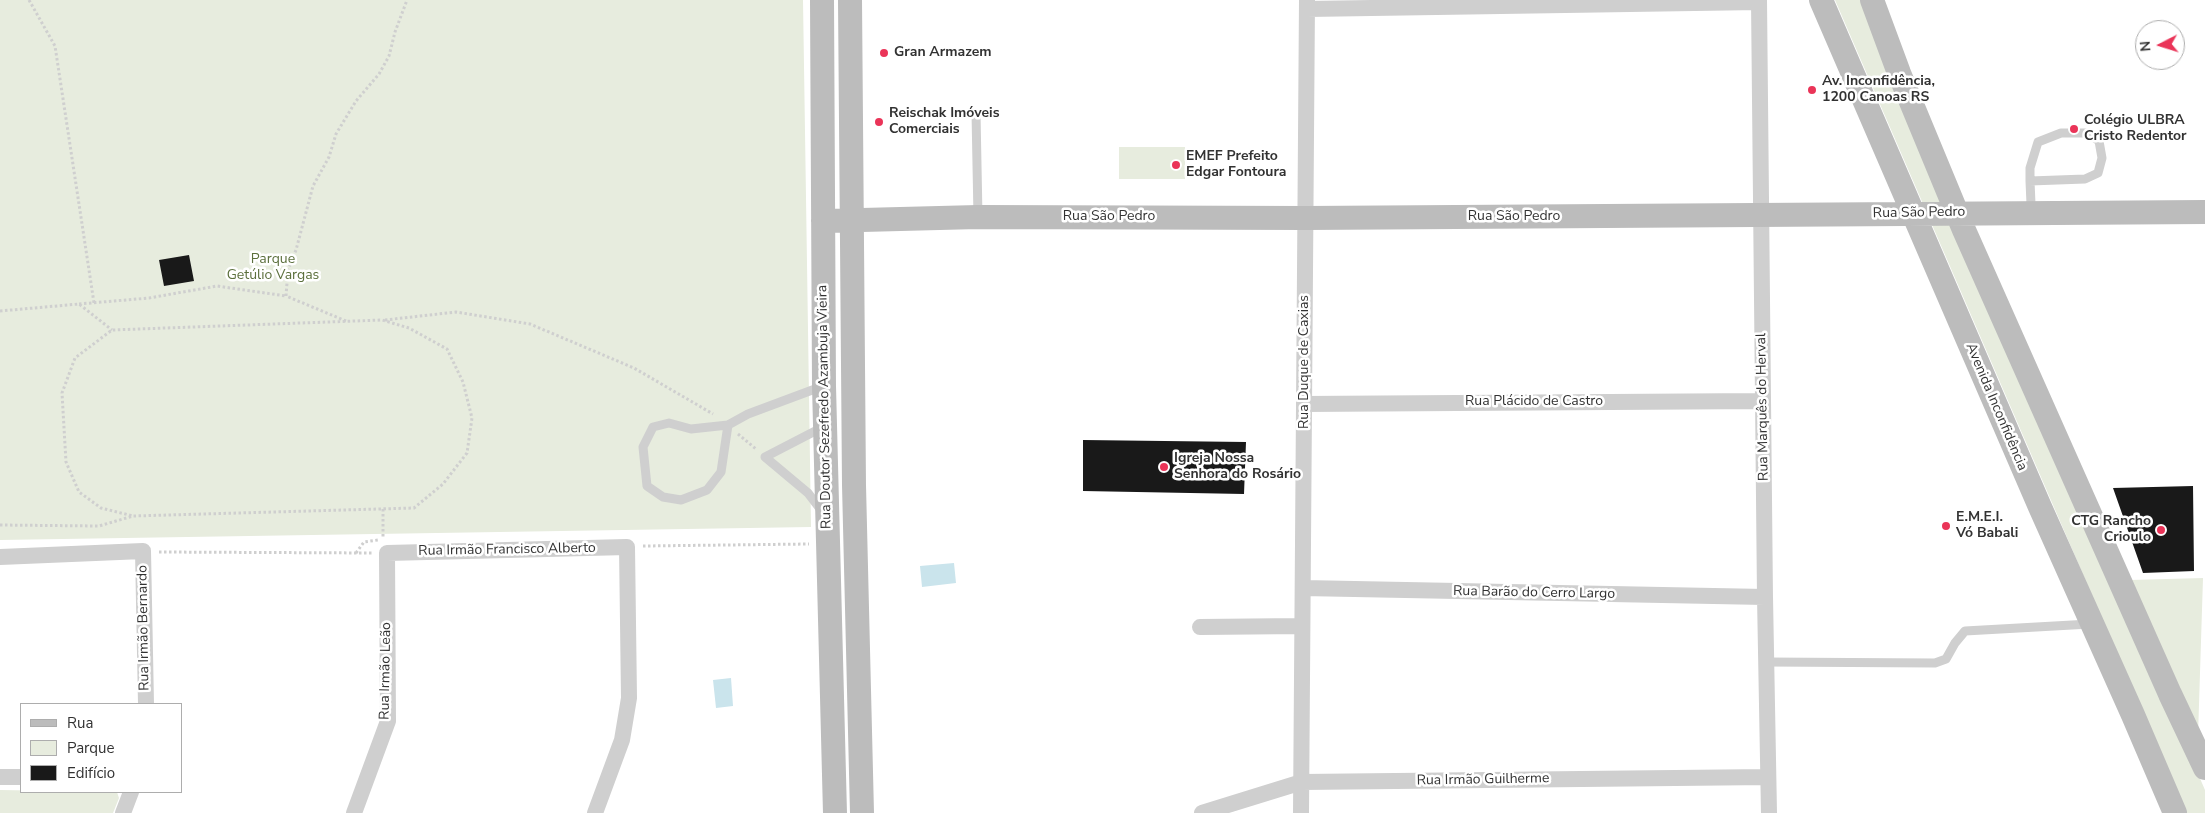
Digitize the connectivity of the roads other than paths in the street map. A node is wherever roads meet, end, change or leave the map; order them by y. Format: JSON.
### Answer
{"nodes":[{"id":1,"x":822,"y":0,"type":"edge"},
{"id":2,"x":850,"y":0,"type":"edge"},
{"id":3,"x":1821,"y":0,"type":"edge"},
{"id":4,"x":1872,"y":0,"type":"edge"},
{"id":5,"x":1759,"y":1,"type":"edge"},
{"id":6,"x":1416,"y":4,"type":"edge"},
{"id":7,"x":1307,"y":5,"type":"edge"},
{"id":8,"x":976,"y":113,"type":"dead end"},
{"id":9,"x":2030,"y":181,"type":"junction"},
{"id":10,"x":1956,"y":212,"type":"junction"},
{"id":11,"x":2031,"y":212,"type":"junction"},
{"id":12,"x":2205,"y":212,"type":"edge"},
{"id":13,"x":1912,"y":213,"type":"junction"},
{"id":14,"x":1761,"y":215,"type":"junction"},
{"id":15,"x":978,"y":217,"type":"junction"},
{"id":16,"x":1306,"y":218,"type":"junction"},
{"id":17,"x":823,"y":221,"type":"junction"},
{"id":18,"x":850,"y":221,"type":"junction"},
{"id":19,"x":824,"y":386,"type":"junction"},
{"id":20,"x":1763,"y":401,"type":"junction"},
{"id":21,"x":1304,"y":404,"type":"junction"},
{"id":22,"x":825,"y":425,"type":"junction"},
{"id":23,"x":728,"y":426,"type":"junction"},
{"id":24,"x":826,"y":516,"type":"junction"},
{"id":25,"x":386,"y":553,"type":"joint"},
{"id":26,"x":0,"y":557,"type":"edge"},
{"id":27,"x":1303,"y":588,"type":"junction"},
{"id":28,"x":1765,"y":597,"type":"junction"},
{"id":29,"x":2092,"y":624,"type":"junction"},
{"id":30,"x":1302,"y":626,"type":"junction"},
{"id":31,"x":1200,"y":627,"type":"dead end"},
{"id":32,"x":1766,"y":662,"type":"junction"},
{"id":33,"x":146,"y":703,"type":"edge"},
{"id":34,"x":2205,"y":768,"type":"edge"},
{"id":35,"x":0,"y":777,"type":"edge"},
{"id":36,"x":20,"y":777,"type":"edge"},
{"id":37,"x":1768,"y":777,"type":"junction"},
{"id":38,"x":1302,"y":782,"type":"junction"},
{"id":39,"x":131,"y":793,"type":"edge"},
{"id":40,"x":123,"y":813,"type":"edge"},
{"id":41,"x":354,"y":813,"type":"edge"},
{"id":42,"x":595,"y":813,"type":"edge"},
{"id":43,"x":835,"y":813,"type":"edge"},
{"id":44,"x":862,"y":813,"type":"edge"},
{"id":45,"x":1202,"y":813,"type":"edge"},
{"id":46,"x":1301,"y":813,"type":"edge"},
{"id":47,"x":1769,"y":813,"type":"edge"},
{"id":48,"x":2175,"y":813,"type":"edge"}],
"edges":[{"from":1,"to":17,"type":"street","name":"Rua Doutor Sezefredo Azambuja Vieira"},
{"from":2,"to":18,"type":"street","name":"Rua Doutor Sezefredo Azambuja Vieira"},
{"from":3,"to":13,"type":"street","name":"Avenida Inconfidência"},
{"from":4,"to":10,"type":"street"},
{"from":5,"to":6,"type":"street"},
{"from":5,"to":14,"type":"street","name":"Rua Marquês do Herval"},
{"from":6,"to":7,"type":"street"},
{"from":7,"to":16,"type":"street","name":"Rua Duque de Caxias"},
{"from":8,"to":15,"type":"lane"},
{"from":9,"to":9,"type":"lane"},
{"from":9,"to":11,"type":"lane"},
{"from":10,"to":11,"type":"street","name":"Rua São Pedro"},
{"from":10,"to":13,"type":"street","name":"Rua São Pedro"},
{"from":10,"to":34,"type":"street"},
{"from":11,"to":12,"type":"street","name":"Rua São Pedro"},
{"from":13,"to":14,"type":"street","name":"Rua São Pedro"},
{"from":13,"to":29,"type":"street","name":"Avenida Inconfidência"},
{"from":14,"to":16,"type":"street","name":"Rua São Pedro"},
{"from":14,"to":20,"type":"street","name":"Rua Marquês do Herval"},
{"from":15,"to":16,"type":"street","name":"Rua São Pedro"},
{"from":15,"to":18,"type":"street","name":"Rua São Pedro"},
{"from":16,"to":21,"type":"street","name":"Rua Duque de Caxias"},
{"from":17,"to":18,"type":"street","name":"Rua São Pedro"},
{"from":17,"to":19,"type":"street","name":"Rua Doutor Sezefredo Azambuja Vieira"},
{"from":18,"to":44,"type":"street","name":"Rua Doutor Sezefredo Azambuja Vieira"},
{"from":19,"to":22,"type":"street","name":"Rua Doutor Sezefredo Azambuja Vieira"},
{"from":19,"to":23,"type":"lane"},
{"from":20,"to":21,"type":"street","name":"Rua Plácido de Castro"},
{"from":20,"to":28,"type":"street","name":"Rua Marquês do Herval"},
{"from":21,"to":27,"type":"street","name":"Rua Duque de Caxias"},
{"from":22,"to":24,"type":"street","name":"Rua Doutor Sezefredo Azambuja Vieira"},
{"from":22,"to":24,"type":"lane"},
{"from":23,"to":23,"type":"lane"},
{"from":24,"to":43,"type":"street","name":"Rua Doutor Sezefredo Azambuja Vieira"},
{"from":25,"to":41,"type":"street","name":"Rua Irmão Leão"},
{"from":25,"to":42,"type":"street","name":"Rua Irmão Francisco Alberto"},
{"from":26,"to":33,"type":"street","name":"Rua Irmão Bernardo"},
{"from":27,"to":28,"type":"street","name":"Rua Barão do Cerro Largo"},
{"from":27,"to":30,"type":"street","name":"Rua Duque de Caxias"},
{"from":28,"to":32,"type":"street","name":"Rua Marquês do Herval"},
{"from":29,"to":32,"type":"lane"},
{"from":29,"to":48,"type":"street","name":"Avenida Inconfidência"},
{"from":30,"to":31,"type":"street"},
{"from":30,"to":38,"type":"street","name":"Rua Duque de Caxias"},
{"from":32,"to":37,"type":"street","name":"Rua Marquês do Herval"},
{"from":35,"to":36,"type":"street"},
{"from":37,"to":38,"type":"street","name":"Rua Irmão Guilherme"},
{"from":37,"to":47,"type":"street","name":"Rua Marquês do Herval"},
{"from":38,"to":45,"type":"street","name":"Rua Irmão Guilherme"},
{"from":38,"to":46,"type":"street","name":"Rua Duque de Caxias"},
{"from":39,"to":40,"type":"street"}]}
